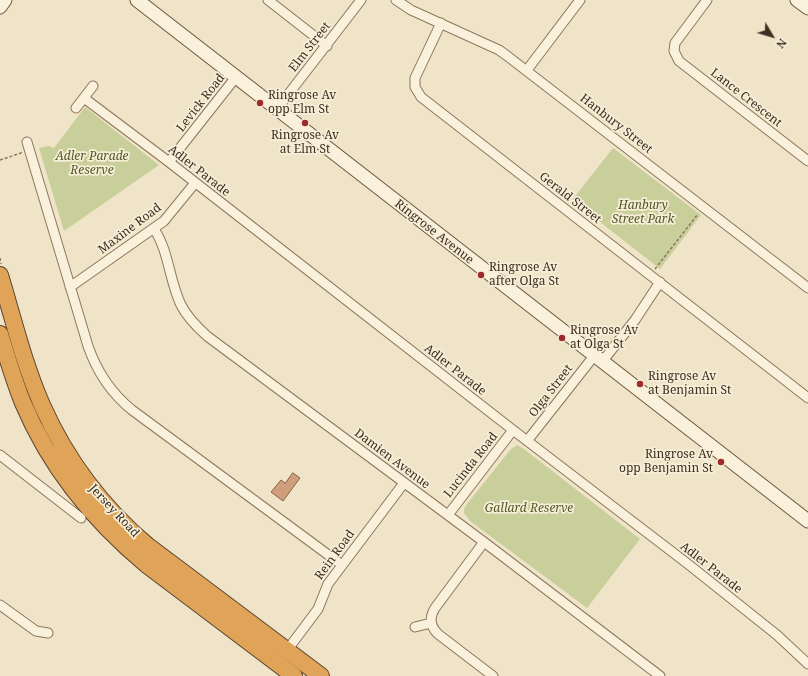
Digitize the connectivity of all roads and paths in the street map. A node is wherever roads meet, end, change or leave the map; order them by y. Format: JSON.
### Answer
{"nodes":[{"id":1,"x":5,"y":0,"type":"edge"},
{"id":2,"x":137,"y":0,"type":"edge"},
{"id":3,"x":268,"y":0,"type":"edge"},
{"id":4,"x":361,"y":0,"type":"edge"},
{"id":5,"x":396,"y":0,"type":"edge"},
{"id":6,"x":580,"y":0,"type":"edge"},
{"id":7,"x":707,"y":0,"type":"edge"},
{"id":8,"x":797,"y":0,"type":"edge"},
{"id":9,"x":0,"y":7,"type":"edge"},
{"id":10,"x":808,"y":8,"type":"edge"},
{"id":11,"x":441,"y":24,"type":"junction"},
{"id":12,"x":327,"y":46,"type":"junction"},
{"id":13,"x":527,"y":70,"type":"junction"},
{"id":14,"x":236,"y":77,"type":"junction"},
{"id":15,"x":93,"y":86,"type":"dead end"},
{"id":16,"x":84,"y":98,"type":"junction"},
{"id":17,"x":76,"y":108,"type":"dead end"},
{"id":18,"x":277,"y":109,"type":"junction"},
{"id":19,"x":27,"y":142,"type":"joint"},
{"id":20,"x":0,"y":160,"type":"edge"},
{"id":21,"x":808,"y":161,"type":"edge"},
{"id":22,"x":169,"y":162,"type":"junction"},
{"id":23,"x":195,"y":183,"type":"junction"},
{"id":24,"x":704,"y":207,"type":"junction"},
{"id":25,"x":154,"y":229,"type":"junction"},
{"id":26,"x":0,"y":258,"type":"edge"},
{"id":27,"x":1,"y":270,"type":"edge"},
{"id":28,"x":650,"y":275,"type":"junction"},
{"id":29,"x":660,"y":282,"type":"junction"},
{"id":30,"x":70,"y":287,"type":"junction"},
{"id":31,"x":808,"y":288,"type":"edge"},
{"id":32,"x":0,"y":334,"type":"edge"},
{"id":33,"x":598,"y":359,"type":"junction"},
{"id":34,"x":808,"y":398,"type":"edge"},
{"id":35,"x":513,"y":430,"type":"junction"},
{"id":36,"x":527,"y":441,"type":"junction"},
{"id":37,"x":0,"y":455,"type":"edge"},
{"id":38,"x":404,"y":483,"type":"junction"},
{"id":39,"x":448,"y":515,"type":"junction"},
{"id":40,"x":81,"y":518,"type":"dead end"},
{"id":41,"x":808,"y":521,"type":"edge"},
{"id":42,"x":484,"y":542,"type":"junction"},
{"id":43,"x":342,"y":566,"type":"junction"},
{"id":44,"x":0,"y":605,"type":"edge"},
{"id":45,"x":431,"y":623,"type":"junction"},
{"id":46,"x":416,"y":627,"type":"dead end"},
{"id":47,"x":48,"y":633,"type":"dead end"},
{"id":48,"x":282,"y":657,"type":"junction"},
{"id":49,"x":808,"y":664,"type":"edge"},
{"id":50,"x":294,"y":676,"type":"edge"},
{"id":51,"x":321,"y":676,"type":"edge"},
{"id":52,"x":493,"y":676,"type":"edge"},
{"id":53,"x":660,"y":676,"type":"edge"}],
"edges":[{"from":1,"to":9,"type":"street"},
{"from":2,"to":14,"type":"street","name":"Ringrose Avenue"},
{"from":3,"to":12,"type":"street"},
{"from":4,"to":12,"type":"street","name":"Elm Street"},
{"from":5,"to":11,"type":"street","name":"Hanbury Street"},
{"from":6,"to":13,"type":"street"},
{"from":7,"to":21,"type":"street","name":"Lance Crescent"},
{"from":8,"to":10,"type":"street"},
{"from":11,"to":13,"type":"street","name":"Hanbury Street"},
{"from":11,"to":28,"type":"street","name":"Gerald Street"},
{"from":12,"to":18,"type":"street","name":"Elm Street"},
{"from":13,"to":24,"type":"street","name":"Hanbury Street"},
{"from":14,"to":18,"type":"street","name":"Ringrose Avenue"},
{"from":14,"to":22,"type":"street","name":"Levick Road"},
{"from":15,"to":16,"type":"street"},
{"from":16,"to":17,"type":"street"},
{"from":16,"to":22,"type":"street","name":"Adler Parade"},
{"from":18,"to":33,"type":"street","name":"Ringrose Avenue"},
{"from":19,"to":20,"type":"path"},
{"from":19,"to":30,"type":"street"},
{"from":22,"to":23,"type":"street","name":"Adler Parade"},
{"from":23,"to":25,"type":"street","name":"Maxine Road"},
{"from":23,"to":35,"type":"street","name":"Adler Parade"},
{"from":24,"to":28,"type":"path"},
{"from":24,"to":31,"type":"street","name":"Hanbury Street"},
{"from":25,"to":30,"type":"street","name":"Maxine Road"},
{"from":25,"to":38,"type":"street","name":"Damien Avenue"},
{"from":26,"to":27,"type":"path"},
{"from":27,"to":48,"type":"highway","name":"Jersey Road"},
{"from":28,"to":29,"type":"street","name":"Gerald Street"},
{"from":29,"to":33,"type":"street","name":"Olga Street"},
{"from":29,"to":34,"type":"street","name":"Gerald Street"},
{"from":30,"to":43,"type":"street"},
{"from":32,"to":48,"type":"highway","name":"Jersey Road"},
{"from":33,"to":36,"type":"street","name":"Olga Street"},
{"from":33,"to":41,"type":"street","name":"Ringrose Avenue"},
{"from":35,"to":36,"type":"street","name":"Adler Parade"},
{"from":35,"to":39,"type":"street","name":"Lucinda Road"},
{"from":36,"to":49,"type":"street","name":"Adler Parade"},
{"from":37,"to":40,"type":"street"},
{"from":38,"to":39,"type":"street","name":"Damien Avenue"},
{"from":38,"to":43,"type":"street","name":"Rein Road"},
{"from":39,"to":42,"type":"street","name":"Damien Avenue"},
{"from":42,"to":45,"type":"street"},
{"from":42,"to":53,"type":"street","name":"Damien Avenue"},
{"from":43,"to":48,"type":"street","name":"Rein Road"},
{"from":44,"to":47,"type":"street"},
{"from":45,"to":46,"type":"street"},
{"from":45,"to":52,"type":"street"},
{"from":48,"to":50,"type":"highway","name":"Jersey Road"},
{"from":48,"to":51,"type":"highway","name":"Jersey Road"}]}
